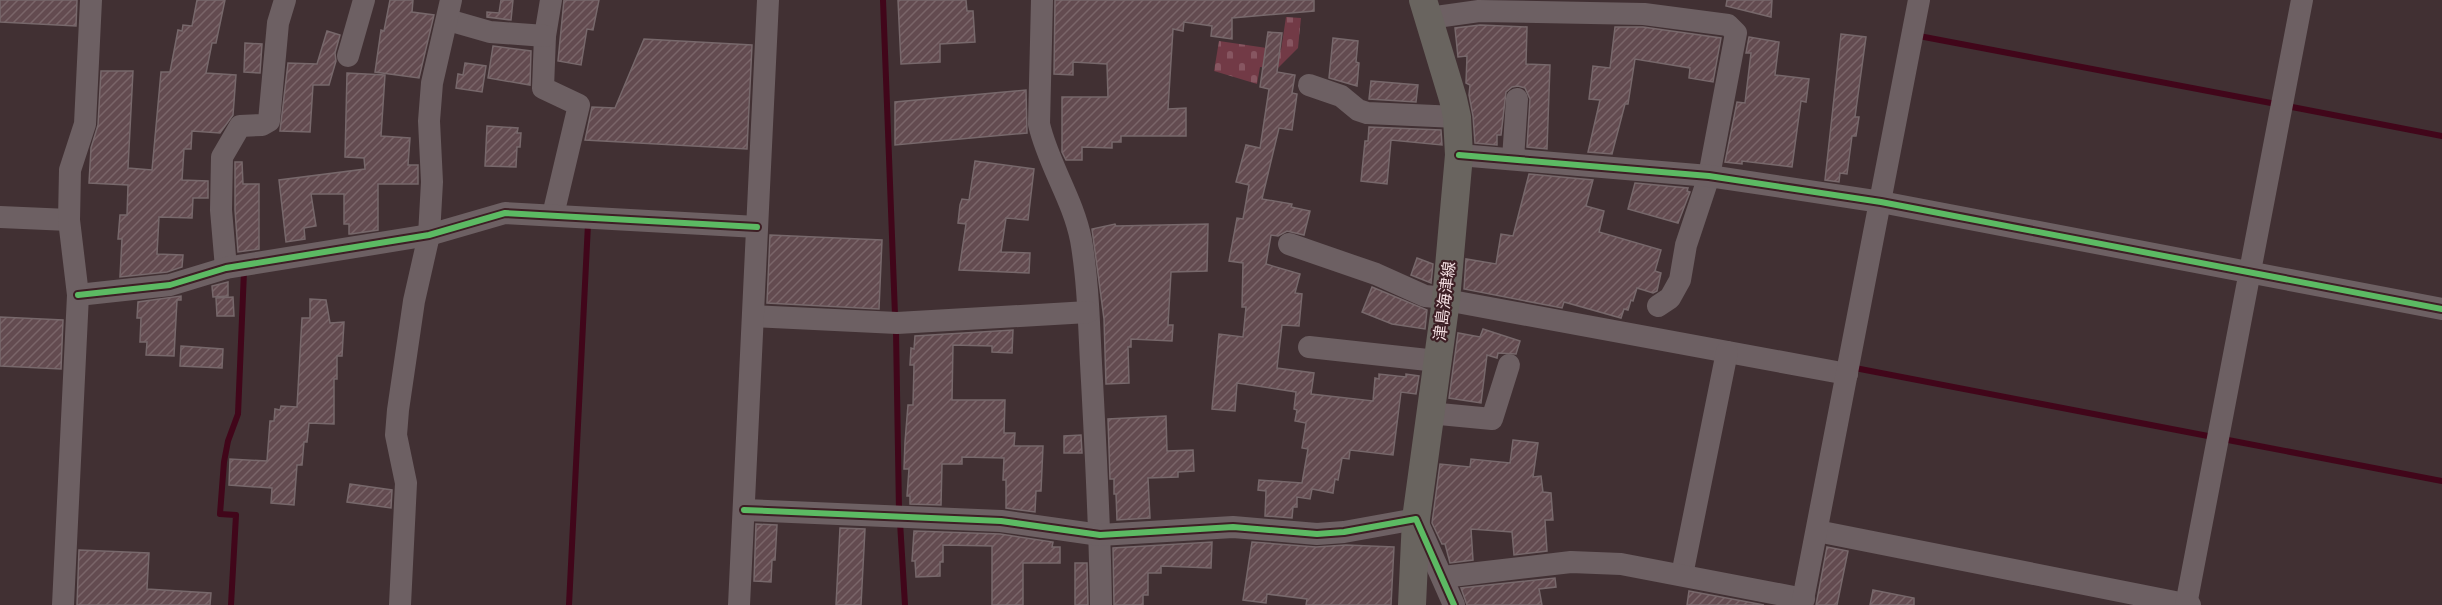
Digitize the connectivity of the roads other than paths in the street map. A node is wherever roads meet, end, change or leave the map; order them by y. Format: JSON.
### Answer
{"nodes":[{"id":1,"x":91,"y":0,"type":"edge"},
{"id":2,"x":285,"y":0,"type":"edge"},
{"id":3,"x":364,"y":0,"type":"edge"},
{"id":4,"x":551,"y":0,"type":"edge"},
{"id":5,"x":768,"y":0,"type":"edge"},
{"id":6,"x":1042,"y":0,"type":"edge"},
{"id":7,"x":1919,"y":0,"type":"edge"},
{"id":8,"x":2302,"y":0,"type":"edge"},
{"id":9,"x":1426,"y":9,"type":"edge"},
{"id":10,"x":450,"y":10,"type":"edge"},
{"id":11,"x":544,"y":36,"type":"junction"},
{"id":12,"x":348,"y":56,"type":"dead end"},
{"id":13,"x":1310,"y":85,"type":"dead end"},
{"id":14,"x":1517,"y":99,"type":"dead end"},
{"id":15,"x":1457,"y":117,"type":"junction"},
{"id":16,"x":1459,"y":155,"type":"junction"},
{"id":17,"x":1513,"y":159,"type":"junction"},
{"id":18,"x":1709,"y":176,"type":"junction"},
{"id":19,"x":1881,"y":202,"type":"junction"},
{"id":20,"x":553,"y":215,"type":"junction"},
{"id":21,"x":0,"y":217,"type":"edge"},
{"id":22,"x":69,"y":220,"type":"junction"},
{"id":23,"x":757,"y":227,"type":"junction"},
{"id":24,"x":429,"y":235,"type":"junction"},
{"id":25,"x":1288,"y":244,"type":"dead end"},
{"id":26,"x":226,"y":268,"type":"junction"},
{"id":27,"x":2251,"y":271,"type":"junction"},
{"id":28,"x":78,"y":295,"type":"junction"},
{"id":29,"x":1446,"y":299,"type":"junction"},
{"id":30,"x":1658,"y":306,"type":"dead end"},
{"id":31,"x":2442,"y":309,"type":"edge"},
{"id":32,"x":1088,"y":312,"type":"junction"},
{"id":33,"x":754,"y":316,"type":"junction"},
{"id":34,"x":1309,"y":347,"type":"dead end"},
{"id":35,"x":1727,"y":352,"type":"junction"},
{"id":36,"x":1437,"y":361,"type":"junction"},
{"id":37,"x":1509,"y":365,"type":"dead end"},
{"id":38,"x":1847,"y":374,"type":"junction"},
{"id":39,"x":1429,"y":413,"type":"junction"},
{"id":40,"x":744,"y":510,"type":"junction"},
{"id":41,"x":1416,"y":519,"type":"junction"},
{"id":42,"x":1817,"y":531,"type":"junction"},
{"id":43,"x":1100,"y":535,"type":"junction"},
{"id":44,"x":1682,"y":575,"type":"junction"},
{"id":45,"x":1448,"y":589,"type":"edge"},
{"id":46,"x":1412,"y":601,"type":"edge"},
{"id":47,"x":1803,"y":602,"type":"edge"},
{"id":48,"x":63,"y":605,"type":"edge"},
{"id":49,"x":400,"y":605,"type":"edge"},
{"id":50,"x":739,"y":605,"type":"edge"},
{"id":51,"x":1101,"y":605,"type":"edge"},
{"id":52,"x":2188,"y":605,"type":"edge"}],
"edges":[{"from":1,"to":22,"type":"street"},
{"from":2,"to":26,"type":"street"},
{"from":3,"to":12,"type":"street"},
{"from":4,"to":11,"type":"street"},
{"from":5,"to":23,"type":"street"},
{"from":6,"to":32,"type":"street"},
{"from":7,"to":19,"type":"street"},
{"from":8,"to":27,"type":"street"},
{"from":9,"to":15,"type":"main road","name":"津島海津線"},
{"from":9,"to":18,"type":"street"},
{"from":10,"to":11,"type":"street"},
{"from":10,"to":24,"type":"street"},
{"from":11,"to":20,"type":"street"},
{"from":13,"to":15,"type":"street"},
{"from":14,"to":17,"type":"street"},
{"from":15,"to":16,"type":"main road","name":"津島海津線"},
{"from":16,"to":17,"type":"street"},
{"from":16,"to":29,"type":"main road","name":"津島海津線"},
{"from":17,"to":18,"type":"street"},
{"from":18,"to":19,"type":"street"},
{"from":18,"to":30,"type":"street"},
{"from":19,"to":27,"type":"street"},
{"from":19,"to":38,"type":"street"},
{"from":20,"to":23,"type":"street"},
{"from":20,"to":24,"type":"street"},
{"from":21,"to":22,"type":"street"},
{"from":22,"to":28,"type":"street"},
{"from":23,"to":33,"type":"street"},
{"from":24,"to":26,"type":"street"},
{"from":24,"to":49,"type":"street"},
{"from":25,"to":29,"type":"street"},
{"from":26,"to":28,"type":"street"},
{"from":27,"to":31,"type":"street"},
{"from":27,"to":52,"type":"street"},
{"from":28,"to":48,"type":"street"},
{"from":29,"to":35,"type":"street"},
{"from":29,"to":36,"type":"main road","name":"津島海津線"},
{"from":32,"to":33,"type":"street"},
{"from":32,"to":43,"type":"street"},
{"from":33,"to":40,"type":"street"},
{"from":34,"to":36,"type":"street"},
{"from":35,"to":38,"type":"street"},
{"from":35,"to":44,"type":"street"},
{"from":36,"to":39,"type":"main road","name":"津島海津線"},
{"from":37,"to":39,"type":"street"},
{"from":38,"to":42,"type":"street"},
{"from":39,"to":41,"type":"main road","name":"津島海津線"},
{"from":40,"to":43,"type":"street"},
{"from":40,"to":50,"type":"street"},
{"from":41,"to":43,"type":"street"},
{"from":41,"to":45,"type":"street"},
{"from":41,"to":46,"type":"main road","name":"津島海津線"},
{"from":42,"to":47,"type":"street"},
{"from":42,"to":52,"type":"street"},
{"from":43,"to":51,"type":"street"},
{"from":44,"to":45,"type":"street"},
{"from":44,"to":47,"type":"street"},
{"from":45,"to":46,"type":"street"}]}
